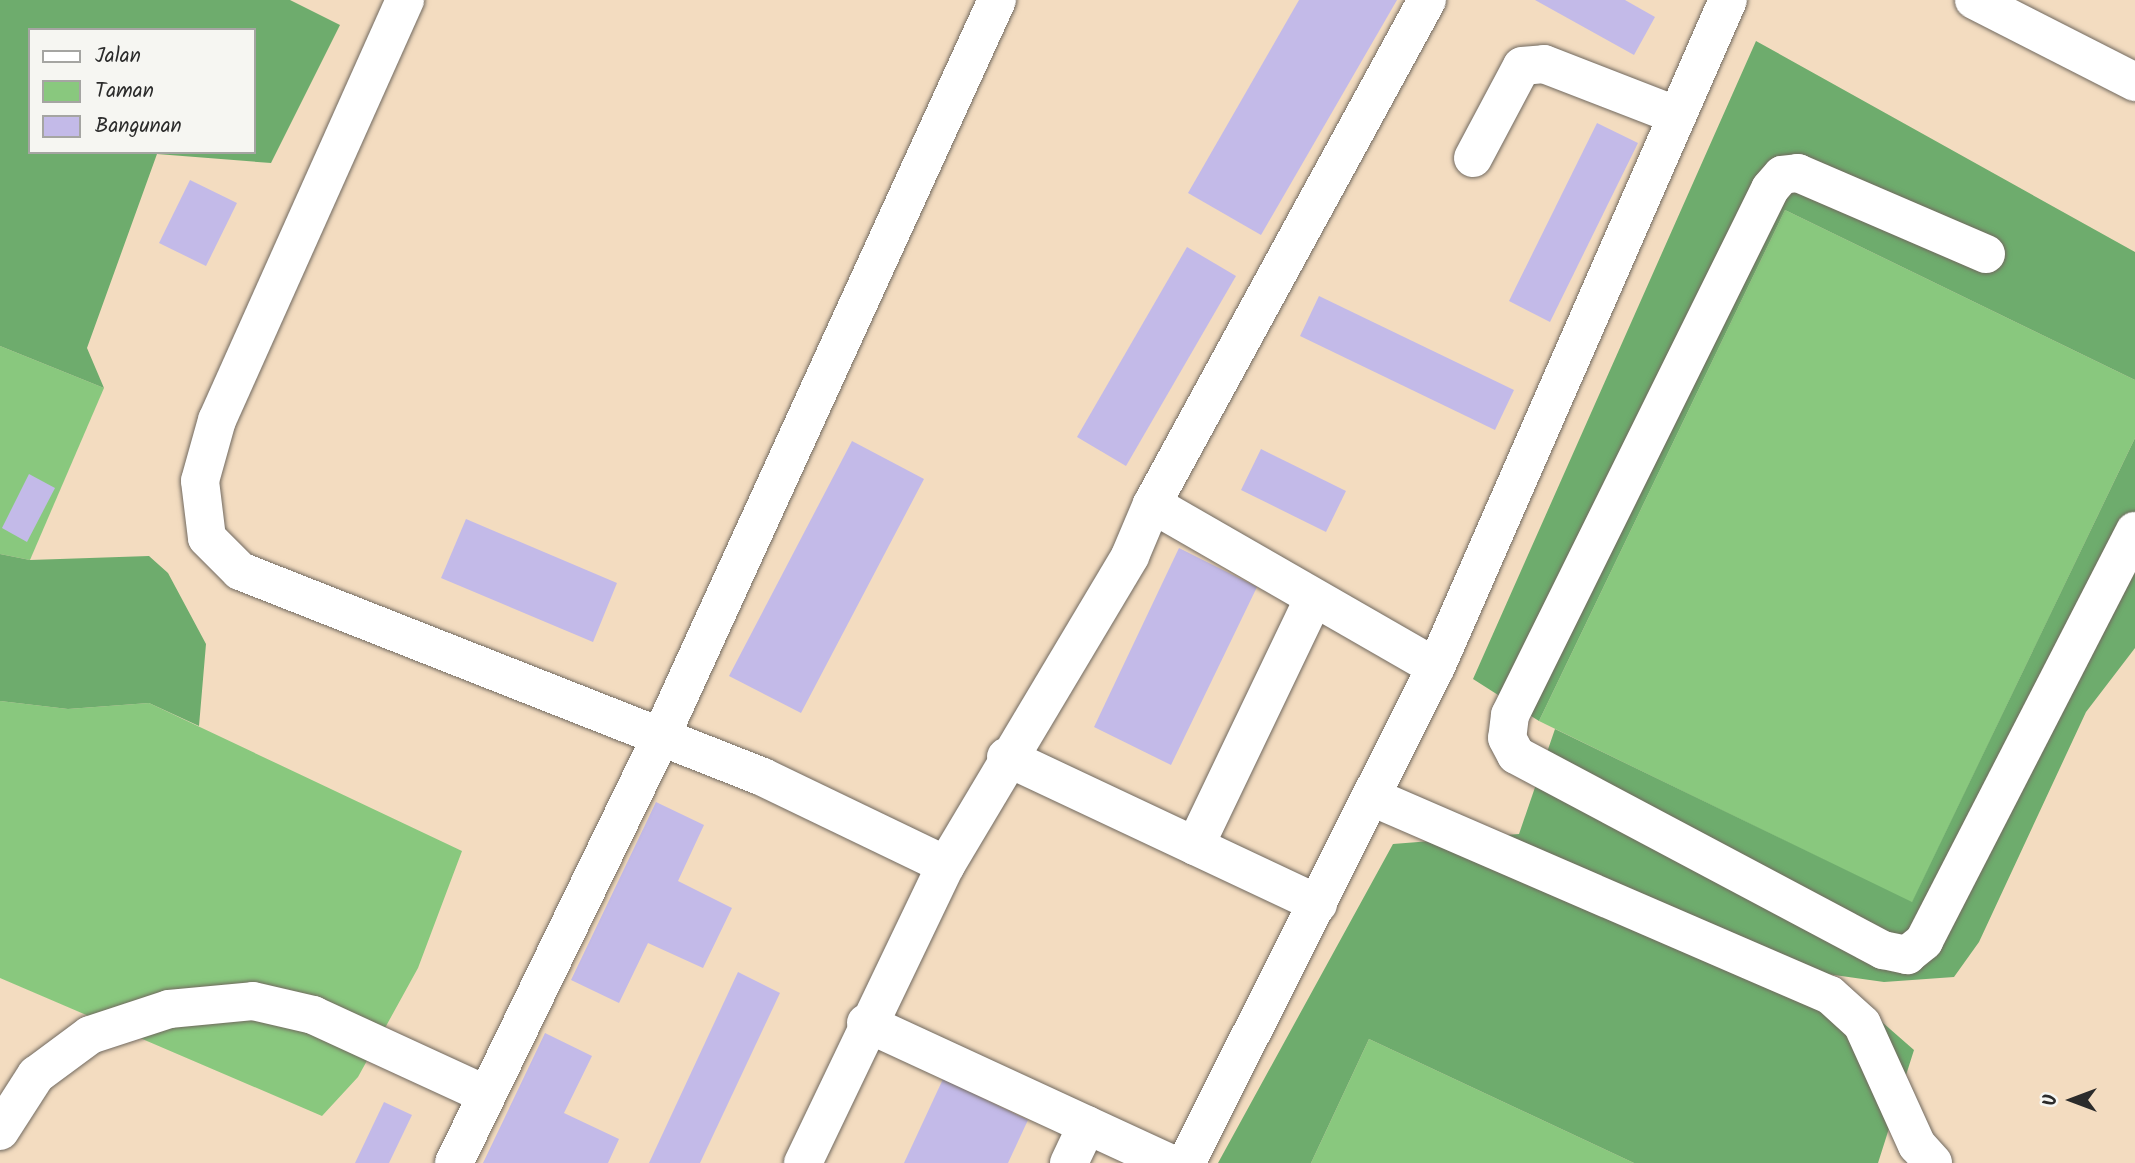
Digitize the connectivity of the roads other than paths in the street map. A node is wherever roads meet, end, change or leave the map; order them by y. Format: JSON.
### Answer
{"nodes":[{"id":1,"x":405,"y":0,"type":"edge"},
{"id":2,"x":997,"y":0,"type":"edge"},
{"id":3,"x":1427,"y":0,"type":"edge"},
{"id":4,"x":1728,"y":0,"type":"edge"},
{"id":5,"x":1974,"y":0,"type":"edge"},
{"id":6,"x":2034,"y":13,"type":"edge"},
{"id":7,"x":2135,"y":82,"type":"edge"},
{"id":8,"x":1673,"y":114,"type":"junction"},
{"id":9,"x":1474,"y":158,"type":"dead end"},
{"id":10,"x":1986,"y":254,"type":"dead end"},
{"id":11,"x":1152,"y":504,"type":"junction"},
{"id":12,"x":2135,"y":531,"type":"edge"},
{"id":13,"x":1313,"y":600,"type":"junction"},
{"id":14,"x":1436,"y":667,"type":"junction"},
{"id":15,"x":661,"y":736,"type":"junction"},
{"id":16,"x":1006,"y":757,"type":"junction"},
{"id":17,"x":1372,"y":797,"type":"junction"},
{"id":18,"x":1195,"y":846,"type":"junction"},
{"id":19,"x":946,"y":865,"type":"junction"},
{"id":20,"x":1318,"y":904,"type":"junction"},
{"id":21,"x":866,"y":1023,"type":"junction"},
{"id":22,"x":485,"y":1094,"type":"junction"},
{"id":23,"x":1087,"y":1125,"type":"junction"},
{"id":24,"x":0,"y":1131,"type":"edge"},
{"id":25,"x":454,"y":1163,"type":"edge"},
{"id":26,"x":803,"y":1163,"type":"edge"},
{"id":27,"x":1069,"y":1163,"type":"edge"},
{"id":28,"x":1169,"y":1163,"type":"edge"},
{"id":29,"x":1186,"y":1163,"type":"edge"},
{"id":30,"x":1933,"y":1163,"type":"edge"}],
"edges":[{"from":1,"to":15,"type":"lane"},
{"from":2,"to":15,"type":"lane"},
{"from":3,"to":11,"type":"lane"},
{"from":4,"to":8,"type":"lane"},
{"from":5,"to":6,"type":"lane"},
{"from":6,"to":7,"type":"lane"},
{"from":8,"to":9,"type":"lane"},
{"from":8,"to":14,"type":"lane"},
{"from":10,"to":12,"type":"lane"},
{"from":11,"to":13,"type":"lane"},
{"from":11,"to":16,"type":"lane"},
{"from":13,"to":14,"type":"lane"},
{"from":13,"to":18,"type":"lane"},
{"from":14,"to":17,"type":"lane"},
{"from":15,"to":19,"type":"lane"},
{"from":15,"to":22,"type":"lane"},
{"from":16,"to":18,"type":"lane"},
{"from":16,"to":19,"type":"lane"},
{"from":17,"to":20,"type":"lane"},
{"from":17,"to":30,"type":"lane"},
{"from":18,"to":20,"type":"lane"},
{"from":19,"to":21,"type":"lane"},
{"from":20,"to":29,"type":"lane"},
{"from":21,"to":23,"type":"lane"},
{"from":21,"to":26,"type":"lane"},
{"from":22,"to":24,"type":"lane"},
{"from":22,"to":25,"type":"lane"},
{"from":23,"to":27,"type":"lane"},
{"from":23,"to":28,"type":"lane"}]}
